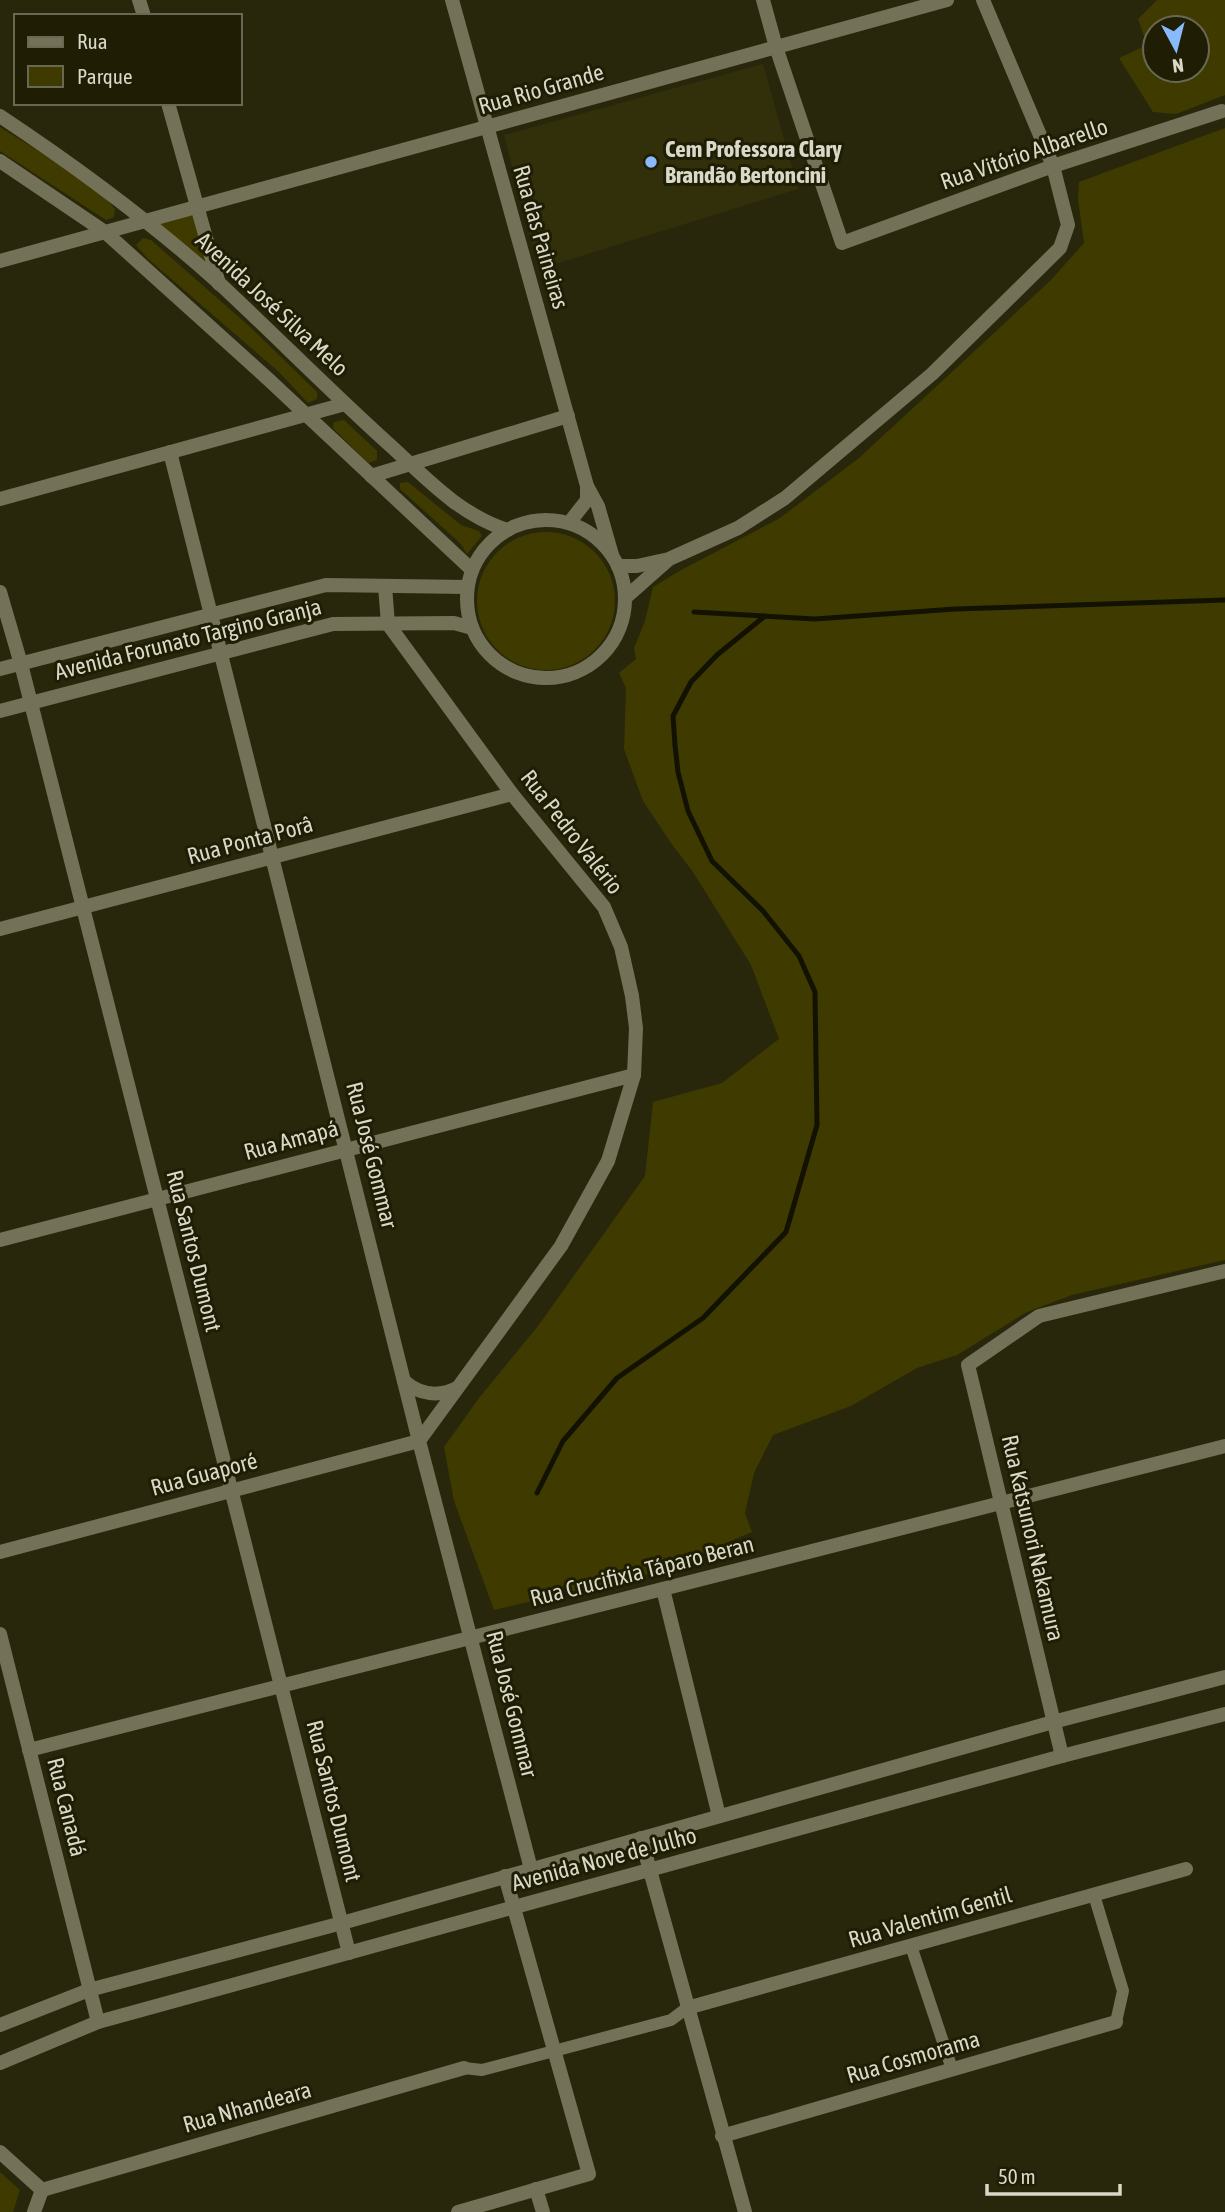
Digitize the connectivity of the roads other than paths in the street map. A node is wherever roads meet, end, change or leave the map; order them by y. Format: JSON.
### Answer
{"nodes":[{"id":1,"x":452,"y":0,"type":"edge"},
{"id":2,"x":763,"y":0,"type":"edge"},
{"id":3,"x":947,"y":0,"type":"edge"},
{"id":4,"x":983,"y":0,"type":"edge"},
{"id":5,"x":776,"y":47,"type":"junction"},
{"id":6,"x":168,"y":105,"type":"edge"},
{"id":7,"x":1222,"y":111,"type":"dead end"},
{"id":8,"x":0,"y":116,"type":"edge"},
{"id":9,"x":487,"y":128,"type":"junction"},
{"id":10,"x":0,"y":161,"type":"edge"},
{"id":11,"x":1053,"y":166,"type":"junction"},
{"id":12,"x":196,"y":209,"type":"junction"},
{"id":13,"x":148,"y":221,"type":"junction"},
{"id":14,"x":105,"y":232,"type":"junction"},
{"id":15,"x":0,"y":261,"type":"edge"},
{"id":16,"x":219,"y":284,"type":"junction"},
{"id":17,"x":345,"y":404,"type":"junction"},
{"id":18,"x":306,"y":415,"type":"junction"},
{"id":19,"x":568,"y":416,"type":"junction"},
{"id":20,"x":170,"y":453,"type":"junction"},
{"id":21,"x":411,"y":464,"type":"junction"},
{"id":22,"x":371,"y":476,"type":"junction"},
{"id":23,"x":587,"y":486,"type":"junction"},
{"id":24,"x":0,"y":499,"type":"edge"},
{"id":25,"x":569,"y":523,"type":"junction"},
{"id":26,"x":507,"y":530,"type":"junction"},
{"id":27,"x":669,"y":559,"type":"junction"},
{"id":28,"x":615,"y":561,"type":"junction"},
{"id":29,"x":472,"y":570,"type":"junction"},
{"id":30,"x":385,"y":586,"type":"junction"},
{"id":31,"x":467,"y":587,"type":"junction"},
{"id":32,"x":0,"y":592,"type":"edge"},
{"id":33,"x":625,"y":598,"type":"junction"},
{"id":34,"x":211,"y":615,"type":"junction"},
{"id":35,"x":388,"y":624,"type":"junction"},
{"id":36,"x":472,"y":628,"type":"junction"},
{"id":37,"x":221,"y":653,"type":"junction"},
{"id":38,"x":21,"y":664,"type":"junction"},
{"id":39,"x":0,"y":669,"type":"edge"},
{"id":40,"x":31,"y":703,"type":"junction"},
{"id":41,"x":0,"y":711,"type":"edge"},
{"id":42,"x":512,"y":794,"type":"junction"},
{"id":43,"x":273,"y":857,"type":"junction"},
{"id":44,"x":83,"y":907,"type":"junction"},
{"id":45,"x":0,"y":929,"type":"edge"},
{"id":46,"x":634,"y":1075,"type":"junction"},
{"id":47,"x":347,"y":1149,"type":"junction"},
{"id":48,"x":157,"y":1199,"type":"junction"},
{"id":49,"x":0,"y":1240,"type":"edge"},
{"id":50,"x":1225,"y":1271,"type":"edge"},
{"id":51,"x":404,"y":1381,"type":"junction"},
{"id":52,"x":459,"y":1387,"type":"junction"},
{"id":53,"x":419,"y":1441,"type":"junction"},
{"id":54,"x":1225,"y":1446,"type":"edge"},
{"id":55,"x":232,"y":1491,"type":"junction"},
{"id":56,"x":1001,"y":1503,"type":"junction"},
{"id":57,"x":0,"y":1552,"type":"edge"},
{"id":58,"x":663,"y":1589,"type":"junction"},
{"id":59,"x":0,"y":1634,"type":"edge"},
{"id":60,"x":472,"y":1637,"type":"junction"},
{"id":61,"x":1225,"y":1677,"type":"edge"},
{"id":62,"x":281,"y":1686,"type":"junction"},
{"id":63,"x":1225,"y":1714,"type":"edge"},
{"id":64,"x":1054,"y":1722,"type":"junction"},
{"id":65,"x":29,"y":1750,"type":"junction"},
{"id":66,"x":1062,"y":1756,"type":"junction"},
{"id":67,"x":719,"y":1816,"type":"junction"},
{"id":68,"x":641,"y":1838,"type":"junction"},
{"id":69,"x":531,"y":1869,"type":"junction"},
{"id":70,"x":1186,"y":1869,"type":"dead end"},
{"id":71,"x":650,"y":1870,"type":"junction"},
{"id":72,"x":505,"y":1876,"type":"junction"},
{"id":73,"x":1094,"y":1895,"type":"junction"},
{"id":74,"x":513,"y":1907,"type":"junction"},
{"id":75,"x":342,"y":1923,"type":"junction"},
{"id":76,"x":911,"y":1946,"type":"junction"},
{"id":77,"x":349,"y":1953,"type":"junction"},
{"id":78,"x":89,"y":1990,"type":"junction"},
{"id":79,"x":687,"y":2008,"type":"junction"},
{"id":80,"x":98,"y":2022,"type":"junction"},
{"id":81,"x":1116,"y":2022,"type":"joint"},
{"id":82,"x":0,"y":2025,"type":"edge"},
{"id":83,"x":554,"y":2051,"type":"junction"},
{"id":84,"x":0,"y":2063,"type":"edge"},
{"id":85,"x":464,"y":2068,"type":"joint"},
{"id":86,"x":952,"y":2069,"type":"junction"},
{"id":87,"x":722,"y":2136,"type":"junction"},
{"id":88,"x":0,"y":2152,"type":"edge"},
{"id":89,"x":536,"y":2189,"type":"junction"},
{"id":90,"x":42,"y":2190,"type":"junction"},
{"id":91,"x":34,"y":2212,"type":"edge"},
{"id":92,"x":458,"y":2212,"type":"edge"},
{"id":93,"x":543,"y":2212,"type":"edge"},
{"id":94,"x":745,"y":2212,"type":"edge"}],
"edges":[{"from":1,"to":9,"type":"street","name":"Rua das Paineiras"},
{"from":2,"to":5,"type":"street"},
{"from":3,"to":5,"type":"street","name":"Rua Rio Grande"},
{"from":4,"to":11,"type":"street"},
{"from":5,"to":9,"type":"street","name":"Rua Rio Grande"},
{"from":5,"to":11,"type":"street","name":"Rua Vitório Albarello"},
{"from":6,"to":12,"type":"street"},
{"from":7,"to":11,"type":"street","name":"Rua Vitório Albarello"},
{"from":8,"to":13,"type":"street","name":"Avenida José Silva Melo"},
{"from":9,"to":12,"type":"street","name":"Rua Rio Grande"},
{"from":9,"to":19,"type":"street","name":"Rua das Paineiras"},
{"from":10,"to":14,"type":"street"},
{"from":11,"to":27,"type":"street"},
{"from":12,"to":13,"type":"street","name":"Rua Rio Grande"},
{"from":12,"to":16,"type":"street"},
{"from":13,"to":14,"type":"street","name":"Rua Rio Grande"},
{"from":13,"to":16,"type":"street","name":"Avenida José Silva Melo"},
{"from":14,"to":15,"type":"street"},
{"from":14,"to":18,"type":"street"},
{"from":16,"to":17,"type":"street","name":"Avenida José Silva Melo"},
{"from":17,"to":18,"type":"street"},
{"from":17,"to":21,"type":"street","name":"Avenida José Silva Melo"},
{"from":18,"to":20,"type":"street"},
{"from":18,"to":22,"type":"street"},
{"from":19,"to":21,"type":"street"},
{"from":19,"to":23,"type":"street","name":"Rua das Paineiras"},
{"from":20,"to":24,"type":"street"},
{"from":20,"to":34,"type":"street","name":"Rua José Gommar"},
{"from":21,"to":22,"type":"street"},
{"from":21,"to":26,"type":"street","name":"Avenida José Silva Melo"},
{"from":22,"to":29,"type":"street"},
{"from":23,"to":25,"type":"street"},
{"from":23,"to":28,"type":"street","name":"Rua das Paineiras"},
{"from":25,"to":26,"type":"street"},
{"from":25,"to":28,"type":"street"},
{"from":26,"to":29,"type":"street"},
{"from":27,"to":28,"type":"street"},
{"from":27,"to":33,"type":"street"},
{"from":28,"to":33,"type":"street"},
{"from":29,"to":31,"type":"street"},
{"from":30,"to":31,"type":"street","name":"Avenida Forunato Targino Granja"},
{"from":30,"to":34,"type":"street","name":"Avenida Forunato Targino Granja"},
{"from":30,"to":35,"type":"street"},
{"from":31,"to":36,"type":"street"},
{"from":32,"to":38,"type":"street","name":"Rua Santos Dumont"},
{"from":33,"to":36,"type":"street"},
{"from":34,"to":37,"type":"street","name":"Rua José Gommar"},
{"from":34,"to":38,"type":"street","name":"Avenida Forunato Targino Granja"},
{"from":35,"to":36,"type":"street","name":"Avenida Forunato Targino Granja"},
{"from":35,"to":37,"type":"street","name":"Avenida Forunato Targino Granja"},
{"from":35,"to":42,"type":"street","name":"Rua Pedro Valério"},
{"from":37,"to":40,"type":"street","name":"Avenida Forunato Targino Granja"},
{"from":37,"to":43,"type":"street","name":"Rua José Gommar"},
{"from":38,"to":39,"type":"street","name":"Avenida Forunato Targino Granja"},
{"from":38,"to":40,"type":"street","name":"Rua Santos Dumont"},
{"from":40,"to":41,"type":"street","name":"Avenida Forunato Targino Granja"},
{"from":40,"to":44,"type":"street","name":"Rua Santos Dumont"},
{"from":42,"to":43,"type":"street","name":"Rua Ponta Porâ"},
{"from":42,"to":46,"type":"street","name":"Rua Pedro Valério"},
{"from":43,"to":44,"type":"street","name":"Rua Ponta Porâ"},
{"from":43,"to":47,"type":"street","name":"Rua José Gommar"},
{"from":44,"to":45,"type":"street","name":"Rua Ponta Porâ"},
{"from":44,"to":48,"type":"street","name":"Rua Santos Dumont"},
{"from":46,"to":47,"type":"street","name":"Rua Amapá"},
{"from":46,"to":52,"type":"street","name":"Rua Pedro Valério"},
{"from":47,"to":48,"type":"street","name":"Rua Amapá"},
{"from":47,"to":51,"type":"street","name":"Rua José Gommar"},
{"from":48,"to":49,"type":"street","name":"Rua Amapá"},
{"from":48,"to":55,"type":"street","name":"Rua Santos Dumont"},
{"from":50,"to":56,"type":"street","name":"Rua Katsunori Nakamura"},
{"from":51,"to":52,"type":"street"},
{"from":51,"to":53,"type":"street","name":"Rua José Gommar"},
{"from":52,"to":53,"type":"street","name":"Rua Pedro Valério"},
{"from":53,"to":55,"type":"street","name":"Rua Guaporé"},
{"from":53,"to":60,"type":"street","name":"Rua José Gommar"},
{"from":54,"to":56,"type":"street","name":"Rua Crucifixia Táparo Beran"},
{"from":55,"to":57,"type":"street","name":"Rua Guaporé"},
{"from":55,"to":62,"type":"street","name":"Rua Santos Dumont"},
{"from":56,"to":58,"type":"street","name":"Rua Crucifixia Táparo Beran"},
{"from":56,"to":64,"type":"street","name":"Rua Katsunori Nakamura"},
{"from":58,"to":60,"type":"street","name":"Rua Crucifixia Táparo Beran"},
{"from":58,"to":67,"type":"street"},
{"from":59,"to":65,"type":"street","name":"Rua Canadá"},
{"from":60,"to":62,"type":"street","name":"Rua Crucifixia Táparo Beran"},
{"from":60,"to":69,"type":"street","name":"Rua José Gommar"},
{"from":61,"to":64,"type":"street","name":"Avenida Nove de Julho"},
{"from":62,"to":65,"type":"street","name":"Rua Crucifixia Táparo Beran"},
{"from":62,"to":75,"type":"street","name":"Rua Santos Dumont"},
{"from":63,"to":66,"type":"street","name":"Avenida Nove de Julho"},
{"from":64,"to":66,"type":"street","name":"Rua Katsunori Nakamura"},
{"from":64,"to":67,"type":"street","name":"Avenida Nove de Julho"},
{"from":65,"to":78,"type":"street","name":"Rua Canadá"},
{"from":66,"to":71,"type":"street","name":"Avenida Nove de Julho"},
{"from":67,"to":68,"type":"street","name":"Avenida Nove de Julho"},
{"from":68,"to":69,"type":"street","name":"Avenida Nove de Julho"},
{"from":68,"to":71,"type":"street"},
{"from":69,"to":72,"type":"street","name":"Avenida Nove de Julho"},
{"from":70,"to":73,"type":"street","name":"Rua Valentim Gentil"},
{"from":71,"to":74,"type":"street","name":"Avenida Nove de Julho"},
{"from":71,"to":79,"type":"street"},
{"from":72,"to":74,"type":"street"},
{"from":72,"to":75,"type":"street","name":"Avenida Nove de Julho"},
{"from":73,"to":76,"type":"street","name":"Rua Valentim Gentil"},
{"from":73,"to":81,"type":"street"},
{"from":74,"to":77,"type":"street","name":"Avenida Nove de Julho"},
{"from":74,"to":83,"type":"street"},
{"from":75,"to":77,"type":"street","name":"Rua Santos Dumont"},
{"from":75,"to":78,"type":"street","name":"Avenida Nove de Julho"},
{"from":76,"to":79,"type":"street","name":"Rua Valentim Gentil"},
{"from":76,"to":86,"type":"street"},
{"from":77,"to":80,"type":"street","name":"Avenida Nove de Julho"},
{"from":78,"to":80,"type":"street","name":"Rua Canadá"},
{"from":78,"to":82,"type":"street","name":"Avenida Nove de Julho"},
{"from":79,"to":83,"type":"street"},
{"from":79,"to":87,"type":"street"},
{"from":80,"to":84,"type":"street","name":"Avenida Nove de Julho"},
{"from":81,"to":86,"type":"street","name":"Rua Cosmorama"},
{"from":83,"to":85,"type":"street"},
{"from":83,"to":89,"type":"street"},
{"from":85,"to":90,"type":"street","name":"Rua Nhandeara"},
{"from":86,"to":87,"type":"street","name":"Rua Cosmorama"},
{"from":87,"to":94,"type":"street"},
{"from":88,"to":90,"type":"street"},
{"from":89,"to":92,"type":"street"},
{"from":89,"to":93,"type":"street"},
{"from":90,"to":91,"type":"street"}]}
